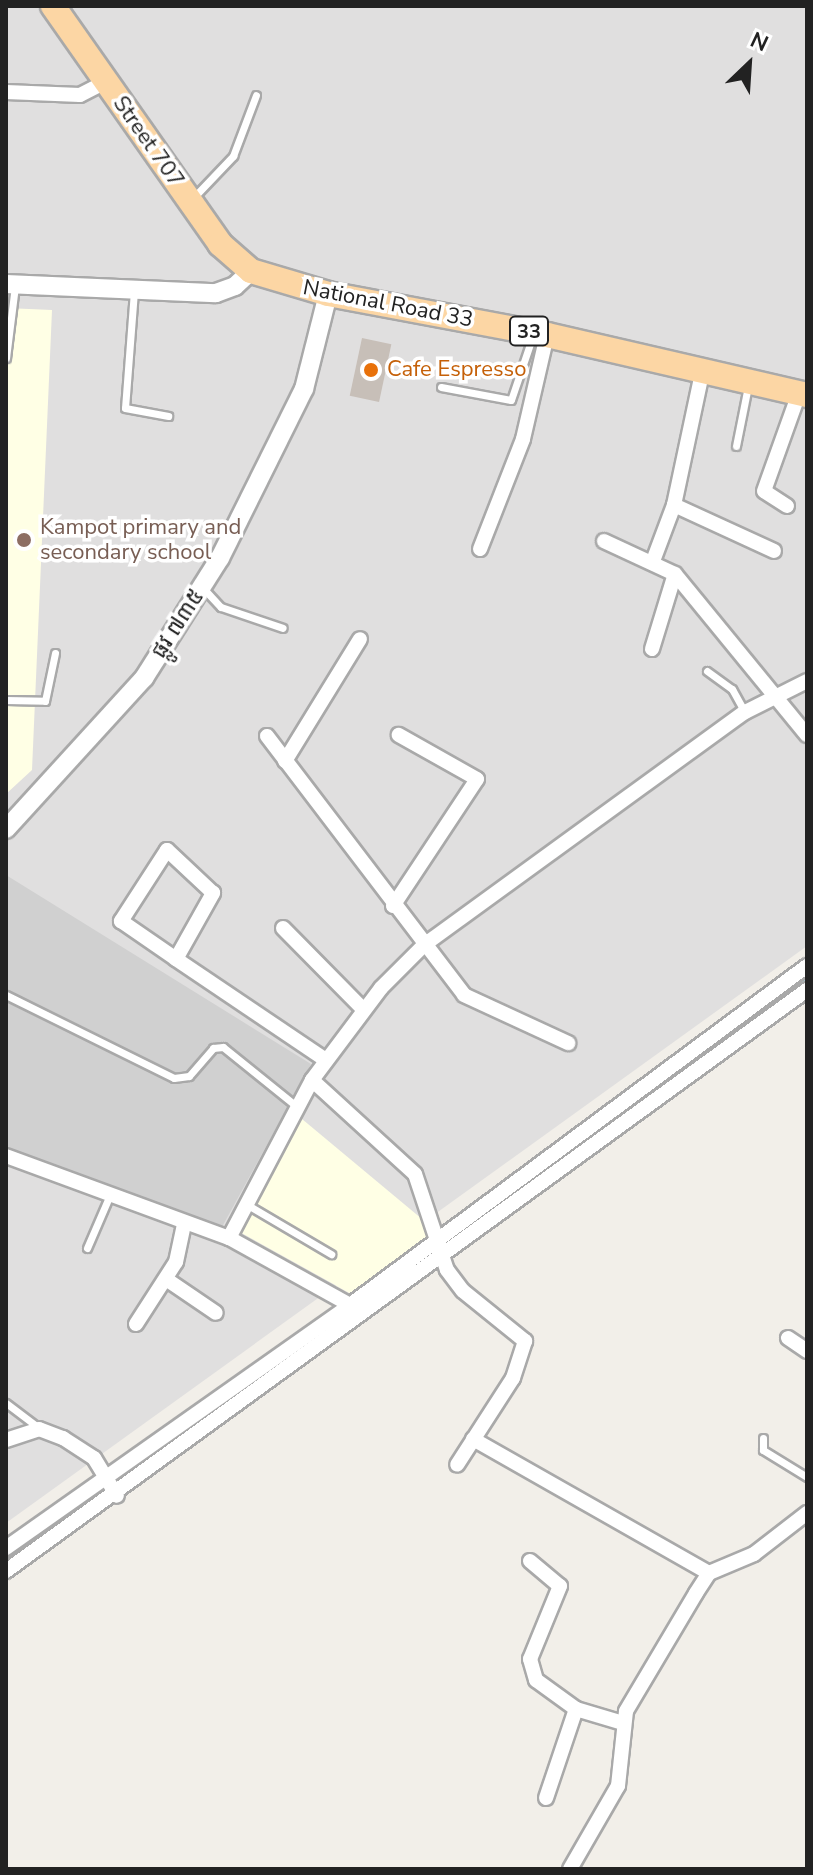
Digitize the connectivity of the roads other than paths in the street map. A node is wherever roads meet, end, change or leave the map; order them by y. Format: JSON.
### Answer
{"nodes":[{"id":1,"x":53,"y":6,"type":"edge"},
{"id":2,"x":106,"y":82,"type":"junction"},
{"id":3,"x":6,"y":92,"type":"edge"},
{"id":4,"x":256,"y":95,"type":"dead end"},
{"id":5,"x":189,"y":201,"type":"junction"},
{"id":6,"x":251,"y":271,"type":"junction"},
{"id":7,"x":11,"y":284,"type":"edge"},
{"id":8,"x":134,"y":291,"type":"junction"},
{"id":9,"x":328,"y":294,"type":"junction"},
{"id":10,"x":541,"y":333,"type":"junction"},
{"id":11,"x":6,"y":358,"type":"edge"},
{"id":12,"x":703,"y":369,"type":"junction"},
{"id":13,"x":749,"y":380,"type":"junction"},
{"id":14,"x":441,"y":387,"type":"dead end"},
{"id":15,"x":803,"y":394,"type":"edge"},
{"id":16,"x":168,"y":416,"type":"dead end"},
{"id":17,"x":736,"y":446,"type":"dead end"},
{"id":18,"x":674,"y":505,"type":"junction"},
{"id":19,"x":787,"y":506,"type":"dead end"},
{"id":20,"x":604,"y":541,"type":"dead end"},
{"id":21,"x":480,"y":549,"type":"dead end"},
{"id":22,"x":774,"y":551,"type":"dead end"},
{"id":23,"x":653,"y":561,"type":"junction"},
{"id":24,"x":675,"y":574,"type":"junction"},
{"id":25,"x":202,"y":587,"type":"junction"},
{"id":26,"x":283,"y":628,"type":"dead end"},
{"id":27,"x":360,"y":639,"type":"dead end"},
{"id":28,"x":652,"y":649,"type":"dead end"},
{"id":29,"x":55,"y":653,"type":"dead end"},
{"id":30,"x":707,"y":671,"type":"dead end"},
{"id":31,"x":807,"y":681,"type":"edge"},
{"id":32,"x":777,"y":695,"type":"junction"},
{"id":33,"x":6,"y":700,"type":"edge"},
{"id":34,"x":745,"y":712,"type":"junction"},
{"id":35,"x":399,"y":735,"type":"dead end"},
{"id":36,"x":807,"y":735,"type":"edge"},
{"id":37,"x":267,"y":736,"type":"dead end"},
{"id":38,"x":285,"y":761,"type":"junction"},
{"id":39,"x":6,"y":829,"type":"edge"},
{"id":40,"x":393,"y":906,"type":"junction"},
{"id":41,"x":283,"y":928,"type":"dead end"},
{"id":42,"x":424,"y":945,"type":"junction"},
{"id":43,"x":176,"y":959,"type":"junction"},
{"id":44,"x":807,"y":966,"type":"edge"},
{"id":45,"x":807,"y":990,"type":"edge"},
{"id":46,"x":6,"y":995,"type":"edge"},
{"id":47,"x":364,"y":1010,"type":"junction"},
{"id":48,"x":568,"y":1043,"type":"dead end"},
{"id":49,"x":326,"y":1060,"type":"junction"},
{"id":50,"x":312,"y":1080,"type":"junction"},
{"id":51,"x":296,"y":1106,"type":"junction"},
{"id":52,"x":6,"y":1156,"type":"edge"},
{"id":53,"x":109,"y":1197,"type":"junction"},
{"id":54,"x":246,"y":1204,"type":"junction"},
{"id":55,"x":184,"y":1224,"type":"junction"},
{"id":56,"x":229,"y":1238,"type":"junction"},
{"id":57,"x":436,"y":1238,"type":"junction"},
{"id":58,"x":87,"y":1248,"type":"dead end"},
{"id":59,"x":331,"y":1254,"type":"dead end"},
{"id":60,"x":442,"y":1259,"type":"junction"},
{"id":61,"x":166,"y":1279,"type":"junction"},
{"id":62,"x":350,"y":1305,"type":"junction"},
{"id":63,"x":216,"y":1313,"type":"dead end"},
{"id":64,"x":136,"y":1324,"type":"dead end"},
{"id":65,"x":788,"y":1338,"type":"dead end"},
{"id":66,"x":807,"y":1351,"type":"edge"},
{"id":67,"x":6,"y":1403,"type":"edge"},
{"id":68,"x":39,"y":1429,"type":"junction"},
{"id":69,"x":763,"y":1438,"type":"dead end"},
{"id":70,"x":473,"y":1439,"type":"junction"},
{"id":71,"x":6,"y":1440,"type":"edge"},
{"id":72,"x":457,"y":1465,"type":"dead end"},
{"id":73,"x":807,"y":1477,"type":"edge"},
{"id":74,"x":107,"y":1479,"type":"junction"},
{"id":75,"x":117,"y":1496,"type":"junction"},
{"id":76,"x":807,"y":1513,"type":"edge"},
{"id":77,"x":6,"y":1548,"type":"edge"},
{"id":78,"x":530,"y":1561,"type":"dead end"},
{"id":79,"x":6,"y":1571,"type":"edge"},
{"id":80,"x":709,"y":1573,"type":"junction"},
{"id":81,"x":576,"y":1709,"type":"junction"},
{"id":82,"x":623,"y":1723,"type":"junction"},
{"id":83,"x":546,"y":1798,"type":"dead end"},
{"id":84,"x":570,"y":1869,"type":"edge"}],
"edges":[{"from":1,"to":2,"type":"main road","name":"Street 707"},
{"from":2,"to":3,"type":"street"},
{"from":2,"to":5,"type":"main road","name":"Street 707"},
{"from":4,"to":5,"type":"lane"},
{"from":5,"to":6,"type":"main road","name":"Street 707"},
{"from":6,"to":8,"type":"street"},
{"from":6,"to":9,"type":"main road","name":"National Road 33","number":"33"},
{"from":7,"to":8,"type":"street"},
{"from":7,"to":11,"type":"lane"},
{"from":8,"to":16,"type":"lane"},
{"from":9,"to":10,"type":"main road","name":"National Road 33","number":"33"},
{"from":9,"to":25,"type":"street","name":"ផ្លូវ ៧៣៥"},
{"from":10,"to":12,"type":"main road","name":"National Road 33","number":"33"},
{"from":10,"to":14,"type":"lane"},
{"from":10,"to":21,"type":"street"},
{"from":12,"to":13,"type":"main road","name":"National Road 33","number":"33"},
{"from":12,"to":18,"type":"street"},
{"from":13,"to":15,"type":"main road","name":"National Road 33","number":"33"},
{"from":13,"to":17,"type":"lane"},
{"from":15,"to":19,"type":"street"},
{"from":18,"to":22,"type":"street"},
{"from":18,"to":23,"type":"street"},
{"from":20,"to":23,"type":"street"},
{"from":23,"to":24,"type":"street"},
{"from":24,"to":28,"type":"street"},
{"from":24,"to":32,"type":"street"},
{"from":25,"to":26,"type":"lane"},
{"from":25,"to":39,"type":"street","name":"ផ្លូវ ៧៣៥"},
{"from":27,"to":38,"type":"street"},
{"from":29,"to":33,"type":"lane"},
{"from":30,"to":34,"type":"lane"},
{"from":31,"to":32,"type":"street"},
{"from":32,"to":34,"type":"street"},
{"from":32,"to":36,"type":"street"},
{"from":34,"to":42,"type":"street"},
{"from":35,"to":40,"type":"street"},
{"from":37,"to":38,"type":"street"},
{"from":38,"to":40,"type":"street"},
{"from":40,"to":42,"type":"street"},
{"from":41,"to":47,"type":"street"},
{"from":42,"to":47,"type":"street"},
{"from":42,"to":48,"type":"street"},
{"from":43,"to":43,"type":"street"},
{"from":43,"to":49,"type":"street"},
{"from":44,"to":57,"type":"street"},
{"from":45,"to":60,"type":"street"},
{"from":46,"to":51,"type":"lane"},
{"from":47,"to":49,"type":"street"},
{"from":49,"to":50,"type":"street"},
{"from":50,"to":51,"type":"street"},
{"from":50,"to":57,"type":"street"},
{"from":51,"to":54,"type":"street"},
{"from":52,"to":53,"type":"street"},
{"from":53,"to":55,"type":"street"},
{"from":53,"to":58,"type":"lane"},
{"from":54,"to":56,"type":"street"},
{"from":54,"to":59,"type":"lane"},
{"from":55,"to":56,"type":"street"},
{"from":55,"to":61,"type":"street"},
{"from":56,"to":62,"type":"street"},
{"from":57,"to":60,"type":"street"},
{"from":57,"to":62,"type":"street"},
{"from":60,"to":70,"type":"street"},
{"from":60,"to":75,"type":"street"},
{"from":61,"to":63,"type":"street"},
{"from":61,"to":64,"type":"street"},
{"from":62,"to":74,"type":"street"},
{"from":65,"to":66,"type":"street"},
{"from":67,"to":68,"type":"lane"},
{"from":68,"to":71,"type":"street"},
{"from":68,"to":74,"type":"street"},
{"from":69,"to":73,"type":"lane"},
{"from":70,"to":72,"type":"street"},
{"from":70,"to":80,"type":"street"},
{"from":74,"to":75,"type":"street"},
{"from":74,"to":77,"type":"street"},
{"from":75,"to":79,"type":"street"},
{"from":76,"to":80,"type":"street"},
{"from":78,"to":81,"type":"street"},
{"from":80,"to":82,"type":"street"},
{"from":81,"to":82,"type":"street"},
{"from":81,"to":83,"type":"street"},
{"from":82,"to":84,"type":"street"}]}
